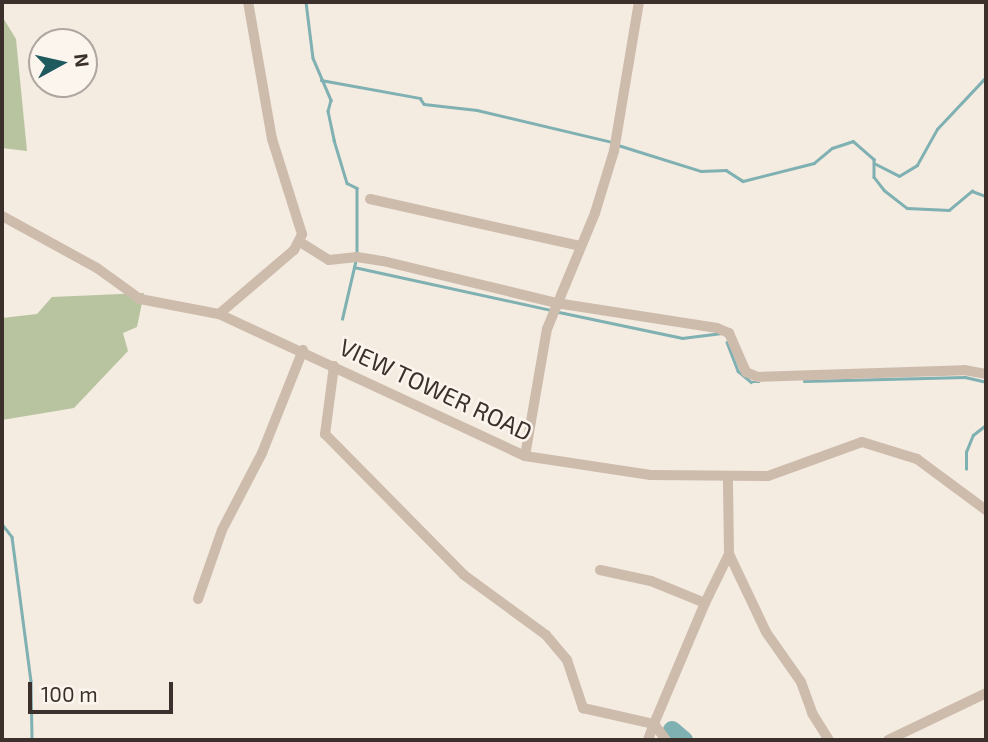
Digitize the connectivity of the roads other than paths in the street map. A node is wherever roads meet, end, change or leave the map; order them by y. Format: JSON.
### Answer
{"nodes":[{"id":1,"x":248,"y":2,"type":"edge"},
{"id":2,"x":639,"y":2,"type":"edge"},
{"id":3,"x":370,"y":199,"type":"dead end"},
{"id":4,"x":2,"y":216,"type":"edge"},
{"id":5,"x":300,"y":242,"type":"junction"},
{"id":6,"x":580,"y":246,"type":"junction"},
{"id":7,"x":556,"y":303,"type":"junction"},
{"id":8,"x":219,"y":314,"type":"junction"},
{"id":9,"x":303,"y":350,"type":"junction"},
{"id":10,"x":334,"y":366,"type":"junction"},
{"id":11,"x":986,"y":374,"type":"edge"},
{"id":12,"x":525,"y":456,"type":"junction"},
{"id":13,"x":728,"y":478,"type":"junction"},
{"id":14,"x":986,"y":510,"type":"edge"},
{"id":15,"x":729,"y":554,"type":"junction"},
{"id":16,"x":600,"y":570,"type":"dead end"},
{"id":17,"x":198,"y":599,"type":"dead end"},
{"id":18,"x":705,"y":603,"type":"junction"},
{"id":19,"x":986,"y":693,"type":"edge"},
{"id":20,"x":654,"y":724,"type":"junction"},
{"id":21,"x":648,"y":740,"type":"edge"},
{"id":22,"x":666,"y":740,"type":"edge"},
{"id":23,"x":829,"y":740,"type":"edge"},
{"id":24,"x":888,"y":740,"type":"edge"}],
"edges":[{"from":1,"to":5,"type":"street"},
{"from":2,"to":6,"type":"street"},
{"from":3,"to":6,"type":"street"},
{"from":4,"to":8,"type":"street","name":"VIEW TOWER ROAD"},
{"from":5,"to":7,"type":"street"},
{"from":5,"to":8,"type":"street"},
{"from":6,"to":7,"type":"street"},
{"from":7,"to":11,"type":"street"},
{"from":7,"to":12,"type":"street"},
{"from":8,"to":9,"type":"street","name":"VIEW TOWER ROAD"},
{"from":9,"to":10,"type":"street","name":"VIEW TOWER ROAD"},
{"from":9,"to":17,"type":"street"},
{"from":10,"to":12,"type":"street","name":"VIEW TOWER ROAD"},
{"from":10,"to":20,"type":"street"},
{"from":12,"to":13,"type":"street","name":"VIEW TOWER ROAD"},
{"from":13,"to":14,"type":"street","name":"VIEW TOWER ROAD"},
{"from":13,"to":15,"type":"street"},
{"from":15,"to":18,"type":"street"},
{"from":15,"to":23,"type":"street"},
{"from":16,"to":18,"type":"street"},
{"from":18,"to":20,"type":"street"},
{"from":19,"to":24,"type":"street"},
{"from":20,"to":21,"type":"street"},
{"from":20,"to":22,"type":"street"}]}
